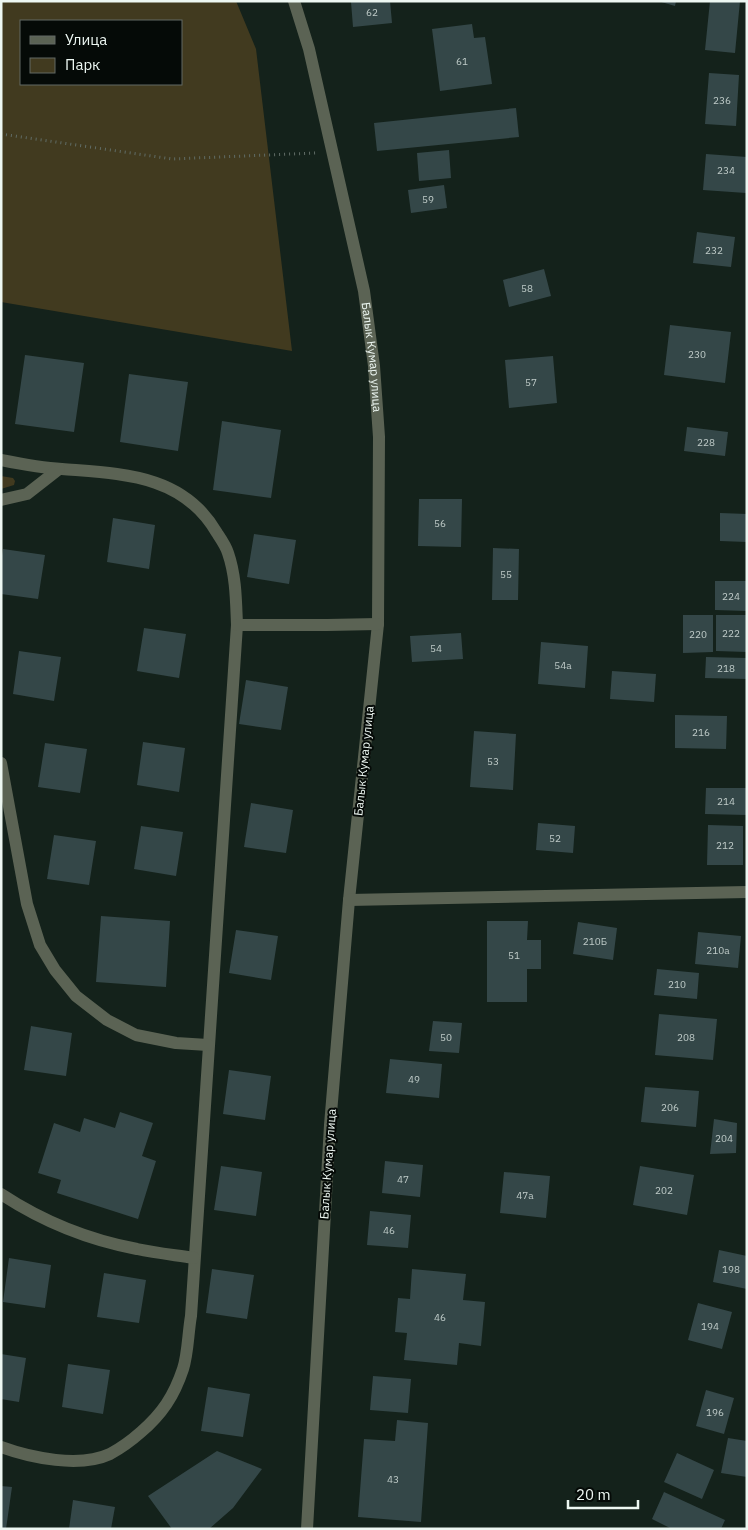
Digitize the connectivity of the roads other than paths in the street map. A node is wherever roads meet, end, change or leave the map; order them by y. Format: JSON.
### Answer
{"nodes":[{"id":1,"x":294,"y":1,"type":"edge"},
{"id":2,"x":1,"y":460,"type":"edge"},
{"id":3,"x":59,"y":469,"type":"junction"},
{"id":4,"x":1,"y":500,"type":"edge"},
{"id":5,"x":378,"y":624,"type":"junction"},
{"id":6,"x":237,"y":625,"type":"junction"},
{"id":7,"x":1,"y":762,"type":"edge"},
{"id":8,"x":6,"y":818,"type":"edge"},
{"id":9,"x":747,"y":892,"type":"edge"},
{"id":10,"x":349,"y":900,"type":"junction"},
{"id":11,"x":208,"y":1045,"type":"junction"},
{"id":12,"x":1,"y":1194,"type":"edge"},
{"id":13,"x":194,"y":1258,"type":"junction"},
{"id":14,"x":1,"y":1447,"type":"edge"},
{"id":15,"x":307,"y":1529,"type":"edge"}],
"edges":[{"from":1,"to":5,"type":"street","name":"Балык Кумар улица"},
{"from":2,"to":3,"type":"street"},
{"from":3,"to":4,"type":"street"},
{"from":3,"to":6,"type":"street"},
{"from":5,"to":6,"type":"street"},
{"from":5,"to":10,"type":"street","name":"Балык Кумар улица"},
{"from":6,"to":11,"type":"street"},
{"from":7,"to":8,"type":"street"},
{"from":8,"to":11,"type":"street"},
{"from":9,"to":10,"type":"street"},
{"from":10,"to":15,"type":"street","name":"Балык Кумар улица"},
{"from":11,"to":13,"type":"street"},
{"from":12,"to":13,"type":"street"},
{"from":13,"to":14,"type":"street"}]}
